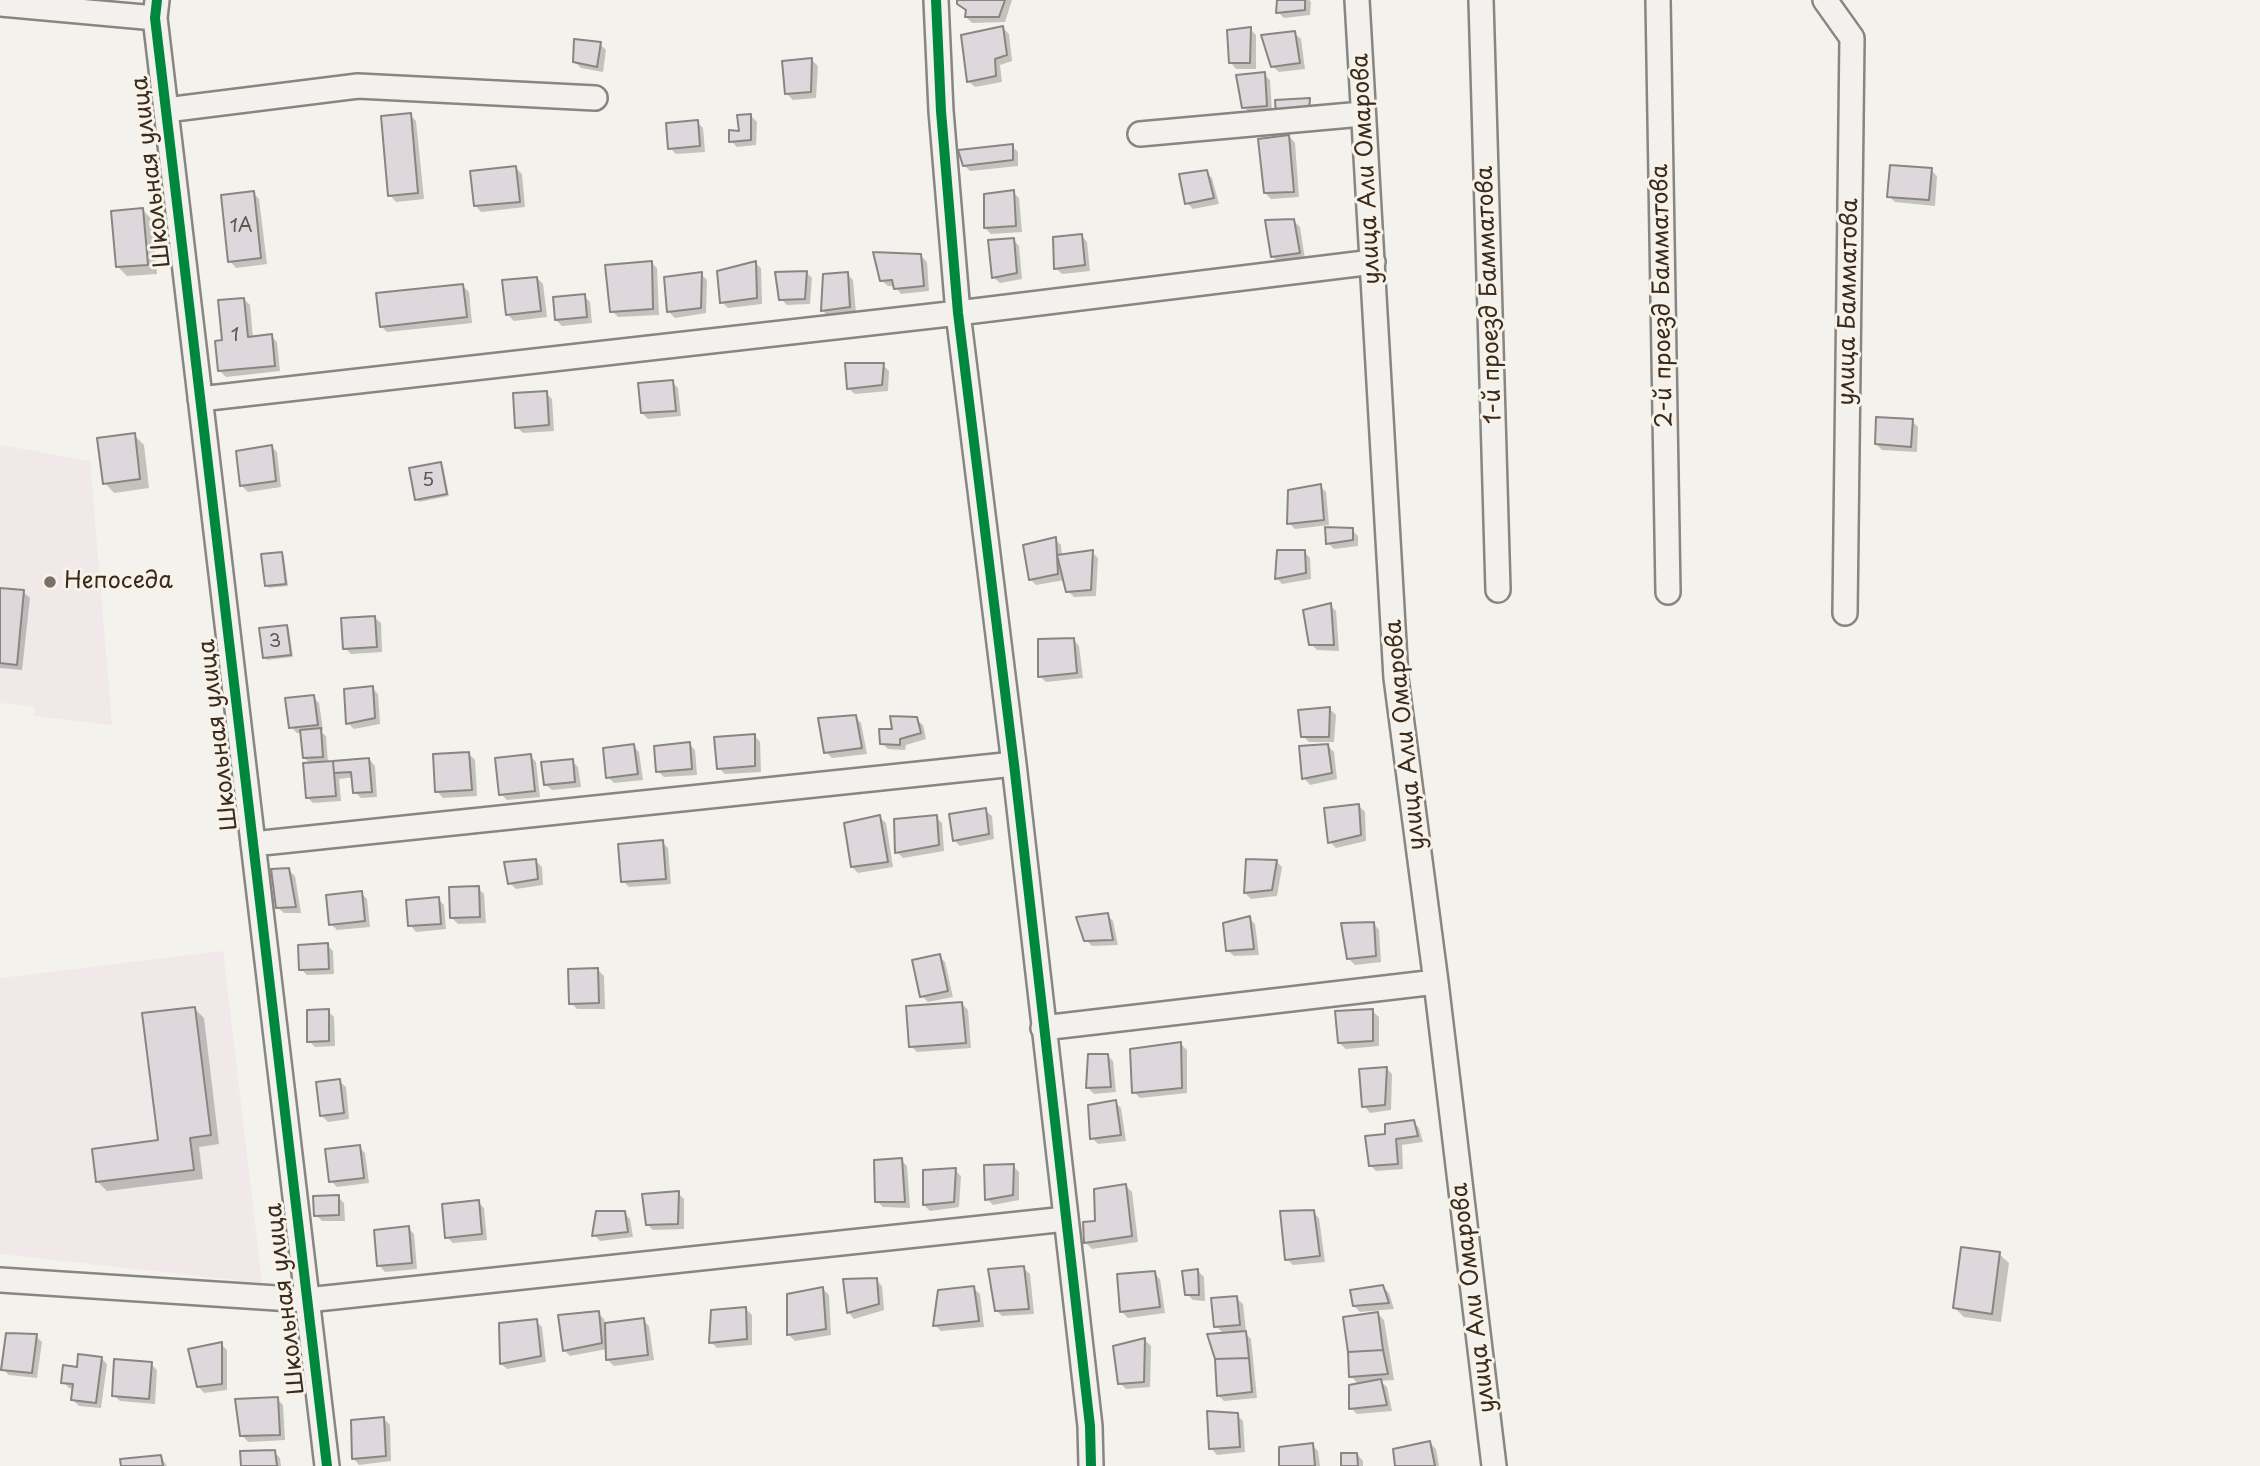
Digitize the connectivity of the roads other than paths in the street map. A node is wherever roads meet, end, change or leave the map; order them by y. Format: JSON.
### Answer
{"nodes":[{"id":1,"x":936,"y":0,"type":"edge"},
{"id":2,"x":1357,"y":0,"type":"edge"},
{"id":3,"x":1481,"y":0,"type":"edge"},
{"id":4,"x":1658,"y":0,"type":"edge"},
{"id":5,"x":1825,"y":0,"type":"edge"},
{"id":6,"x":0,"y":4,"type":"edge"},
{"id":7,"x":156,"y":9,"type":"edge"},
{"id":8,"x":595,"y":98,"type":"dead end"},
{"id":9,"x":166,"y":110,"type":"junction"},
{"id":10,"x":1362,"y":114,"type":"junction"},
{"id":11,"x":1140,"y":134,"type":"dead end"},
{"id":12,"x":1373,"y":262,"type":"junction"},
{"id":13,"x":958,"y":313,"type":"junction"},
{"id":14,"x":200,"y":399,"type":"junction"},
{"id":15,"x":1498,"y":590,"type":"dead end"},
{"id":16,"x":1668,"y":592,"type":"dead end"},
{"id":17,"x":1845,"y":613,"type":"dead end"},
{"id":18,"x":1014,"y":764,"type":"junction"},
{"id":19,"x":253,"y":844,"type":"junction"},
{"id":20,"x":1436,"y":982,"type":"junction"},
{"id":21,"x":1043,"y":1028,"type":"junction"},
{"id":22,"x":1066,"y":1219,"type":"junction"},
{"id":23,"x":0,"y":1280,"type":"edge"},
{"id":24,"x":307,"y":1300,"type":"junction"},
{"id":25,"x":327,"y":1466,"type":"edge"},
{"id":26,"x":1091,"y":1466,"type":"edge"},
{"id":27,"x":1494,"y":1466,"type":"edge"}],
"edges":[{"from":1,"to":13,"type":"street"},
{"from":2,"to":10,"type":"street","name":"улица Али Омарова"},
{"from":3,"to":15,"type":"street","name":"1-й проезд Бамматова"},
{"from":4,"to":16,"type":"street","name":"2-й проезд Бамматова"},
{"from":5,"to":17,"type":"street","name":"улица Бамматова"},
{"from":6,"to":7,"type":"street"},
{"from":7,"to":9,"type":"street","name":"Школьная улица"},
{"from":8,"to":9,"type":"street"},
{"from":9,"to":14,"type":"street","name":"Школьная улица"},
{"from":10,"to":11,"type":"street"},
{"from":10,"to":12,"type":"street","name":"улица Али Омарова"},
{"from":12,"to":13,"type":"street"},
{"from":12,"to":20,"type":"street","name":"улица Али Омарова"},
{"from":13,"to":14,"type":"street"},
{"from":13,"to":18,"type":"street"},
{"from":14,"to":19,"type":"street","name":"Школьная улица"},
{"from":18,"to":19,"type":"street"},
{"from":18,"to":21,"type":"street"},
{"from":19,"to":24,"type":"street","name":"Школьная улица"},
{"from":20,"to":21,"type":"street"},
{"from":20,"to":27,"type":"street","name":"улица Али Омарова"},
{"from":21,"to":22,"type":"street"},
{"from":22,"to":24,"type":"street"},
{"from":22,"to":26,"type":"street"},
{"from":23,"to":24,"type":"street"},
{"from":24,"to":25,"type":"street","name":"Школьная улица"}]}
